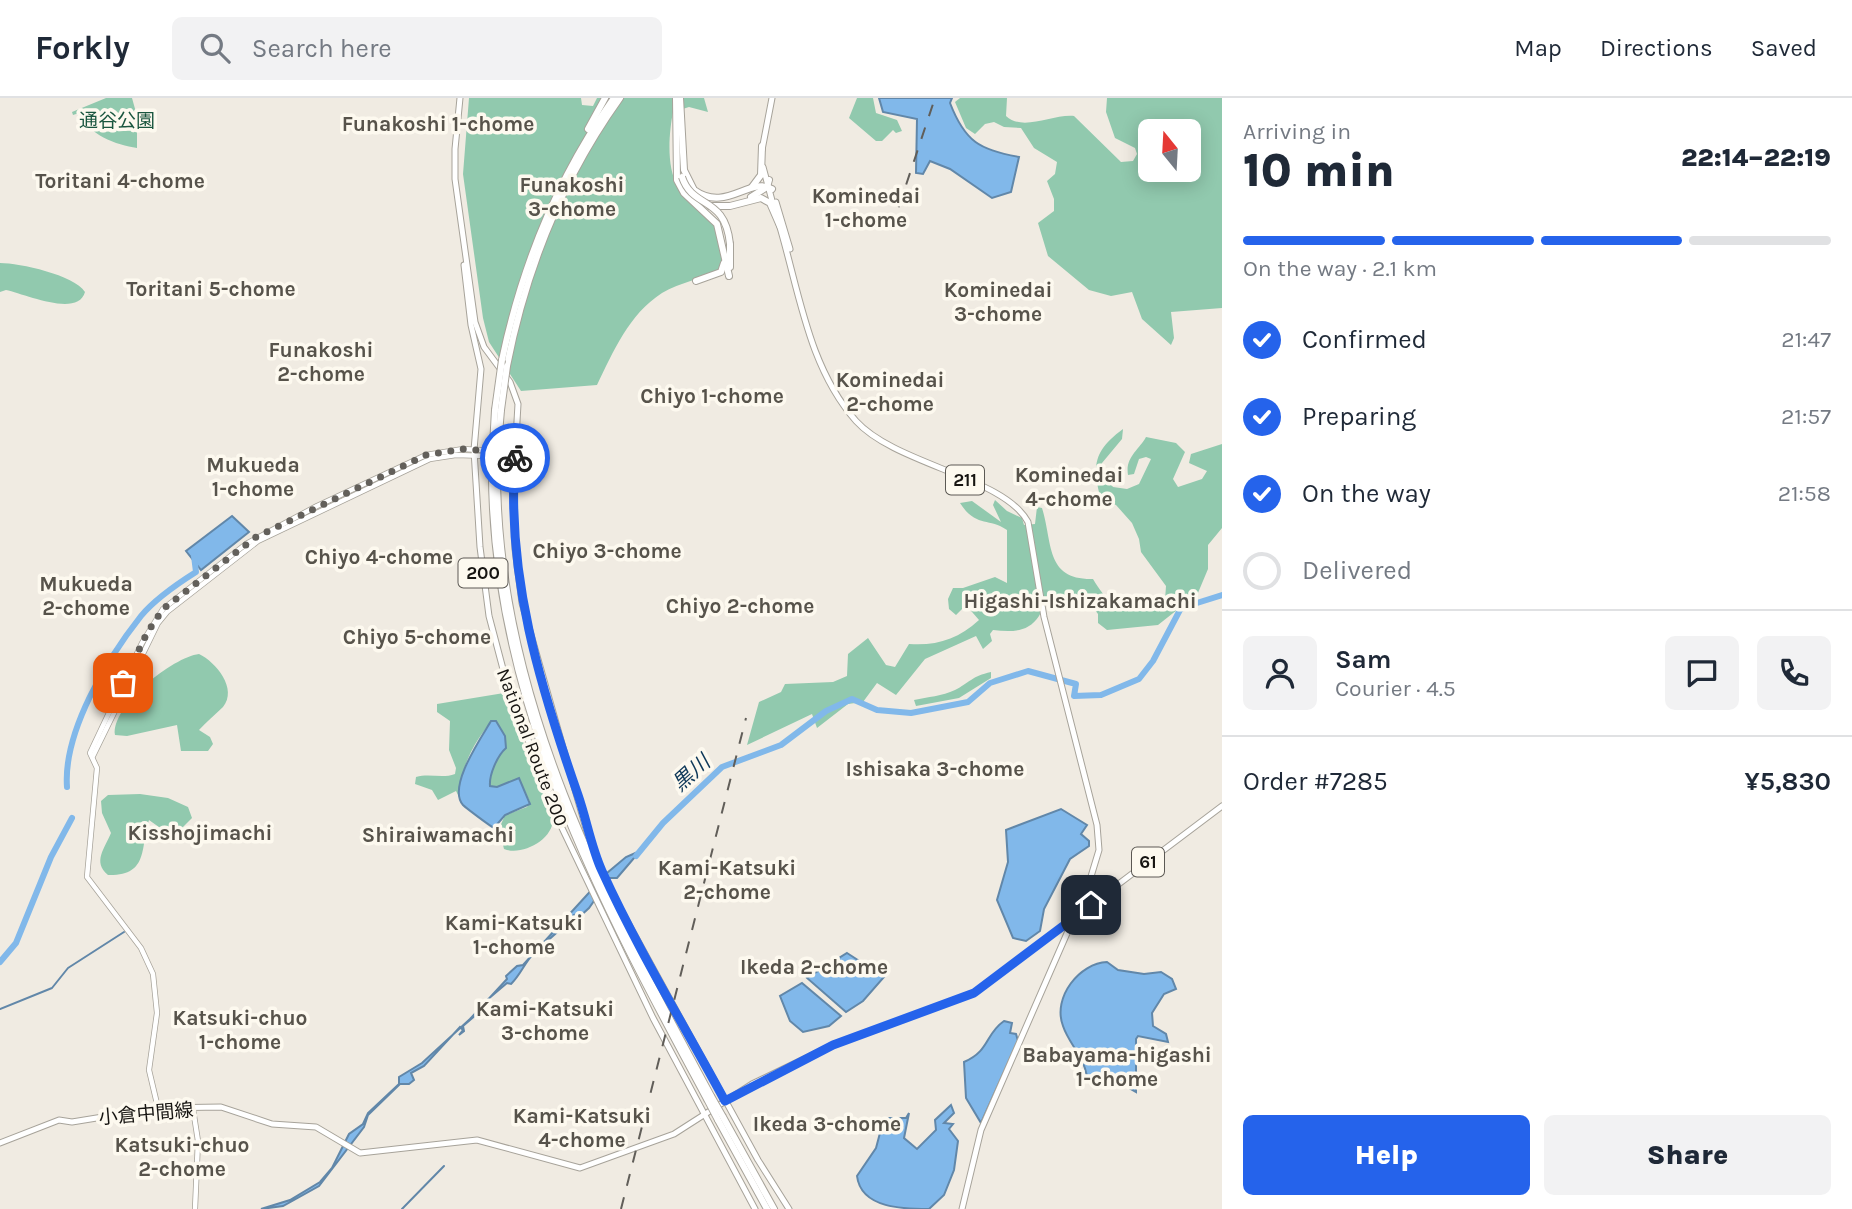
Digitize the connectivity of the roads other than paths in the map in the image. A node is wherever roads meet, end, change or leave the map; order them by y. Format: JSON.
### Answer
{"nodes":[{"id":1,"x":460,"y":98,"type":"edge"},
{"id":2,"x":605,"y":98,"type":"edge"},
{"id":3,"x":614,"y":98,"type":"edge"},
{"id":4,"x":622,"y":98,"type":"edge"},
{"id":5,"x":670,"y":98,"type":"edge"},
{"id":6,"x":680,"y":98,"type":"edge"},
{"id":7,"x":772,"y":98,"type":"edge"},
{"id":8,"x":679,"y":127,"type":"junction"},
{"id":9,"x":765,"y":130,"type":"junction"},
{"id":10,"x":682,"y":145,"type":"junction"},
{"id":11,"x":762,"y":145,"type":"junction"},
{"id":12,"x":770,"y":185,"type":"junction"},
{"id":13,"x":562,"y":188,"type":"junction"},
{"id":14,"x":684,"y":192,"type":"junction"},
{"id":15,"x":742,"y":193,"type":"junction"},
{"id":16,"x":734,"y":205,"type":"junction"},
{"id":17,"x":780,"y":226,"type":"junction"},
{"id":18,"x":464,"y":244,"type":"junction"},
{"id":19,"x":727,"y":246,"type":"junction"},
{"id":20,"x":696,"y":281,"type":"dead end"},
{"id":21,"x":806,"y":323,"type":"junction"},
{"id":22,"x":475,"y":452,"type":"junction"},
{"id":23,"x":516,"y":455,"type":"junction"},
{"id":24,"x":1222,"y":806,"type":"edge"},
{"id":25,"x":1074,"y":918,"type":"junction"},
{"id":26,"x":725,"y":1101,"type":"junction"},
{"id":27,"x":158,"y":1108,"type":"junction"},
{"id":28,"x":193,"y":1109,"type":"junction"},
{"id":29,"x":704,"y":1115,"type":"junction"},
{"id":30,"x":720,"y":1119,"type":"junction"},
{"id":31,"x":0,"y":1143,"type":"edge"},
{"id":32,"x":195,"y":1209,"type":"edge"},
{"id":33,"x":755,"y":1209,"type":"edge"},
{"id":34,"x":767,"y":1209,"type":"edge"},
{"id":35,"x":776,"y":1209,"type":"edge"},
{"id":36,"x":789,"y":1209,"type":"edge"},
{"id":37,"x":962,"y":1209,"type":"edge"}],
"edges":[{"from":1,"to":18,"type":"main road","name":"National Route 200","number":"200"},
{"from":2,"to":13,"type":"highway"},
{"from":3,"to":13,"type":"highway"},
{"from":4,"to":13,"type":"highway"},
{"from":5,"to":8,"type":"highway"},
{"from":6,"to":8,"type":"highway"},
{"from":7,"to":9,"type":"main road","number":"211"},
{"from":8,"to":10,"type":"highway"},
{"from":8,"to":14,"type":"highway"},
{"from":9,"to":11,"type":"main road","number":"211"},
{"from":9,"to":12,"type":"main road","number":"211"},
{"from":10,"to":15,"type":"highway"},
{"from":10,"to":19,"type":"highway","bridge":true},
{"from":11,"to":12,"type":"main road","number":"211"},
{"from":11,"to":15,"type":"highway"},
{"from":12,"to":15,"type":"highway"},
{"from":12,"to":16,"type":"highway"},
{"from":12,"to":17,"type":"main road","number":"211"},
{"from":12,"to":21,"type":"main road","number":"211"},
{"from":13,"to":30,"type":"highway","bridge":true},
{"from":14,"to":16,"type":"highway"},
{"from":14,"to":19,"type":"highway"},
{"from":16,"to":17,"type":"highway"},
{"from":17,"to":21,"type":"main road","number":"211"},
{"from":18,"to":22,"type":"main road","name":"National Route 200","number":"200"},
{"from":18,"to":23,"type":"main road","name":"National Route 200","number":"200"},
{"from":19,"to":20,"type":"highway"},
{"from":21,"to":25,"type":"main road","number":"211"},
{"from":22,"to":23,"type":"main road"},
{"from":22,"to":27,"type":"main road"},
{"from":22,"to":29,"type":"main road","name":"National Route 200","number":"200"},
{"from":23,"to":26,"type":"main road","name":"National Route 200","number":"200"},
{"from":24,"to":25,"type":"main road","number":"61"},
{"from":25,"to":26,"type":"main road","number":"61"},
{"from":25,"to":37,"type":"main road","number":"211"},
{"from":26,"to":29,"type":"main road","number":"61"},
{"from":26,"to":36,"type":"main road","name":"National Route 200","number":"200"},
{"from":27,"to":28,"type":"main road","name":"小倉中間線","number":"61"},
{"from":27,"to":31,"type":"main road","name":"小倉中間線","number":"61"},
{"from":28,"to":29,"type":"main road","name":"小倉中間線","number":"61"},
{"from":28,"to":32,"type":"main road"},
{"from":29,"to":33,"type":"main road","name":"National Route 200","number":"200"},
{"from":30,"to":34,"type":"highway"},
{"from":30,"to":35,"type":"highway"}]}
